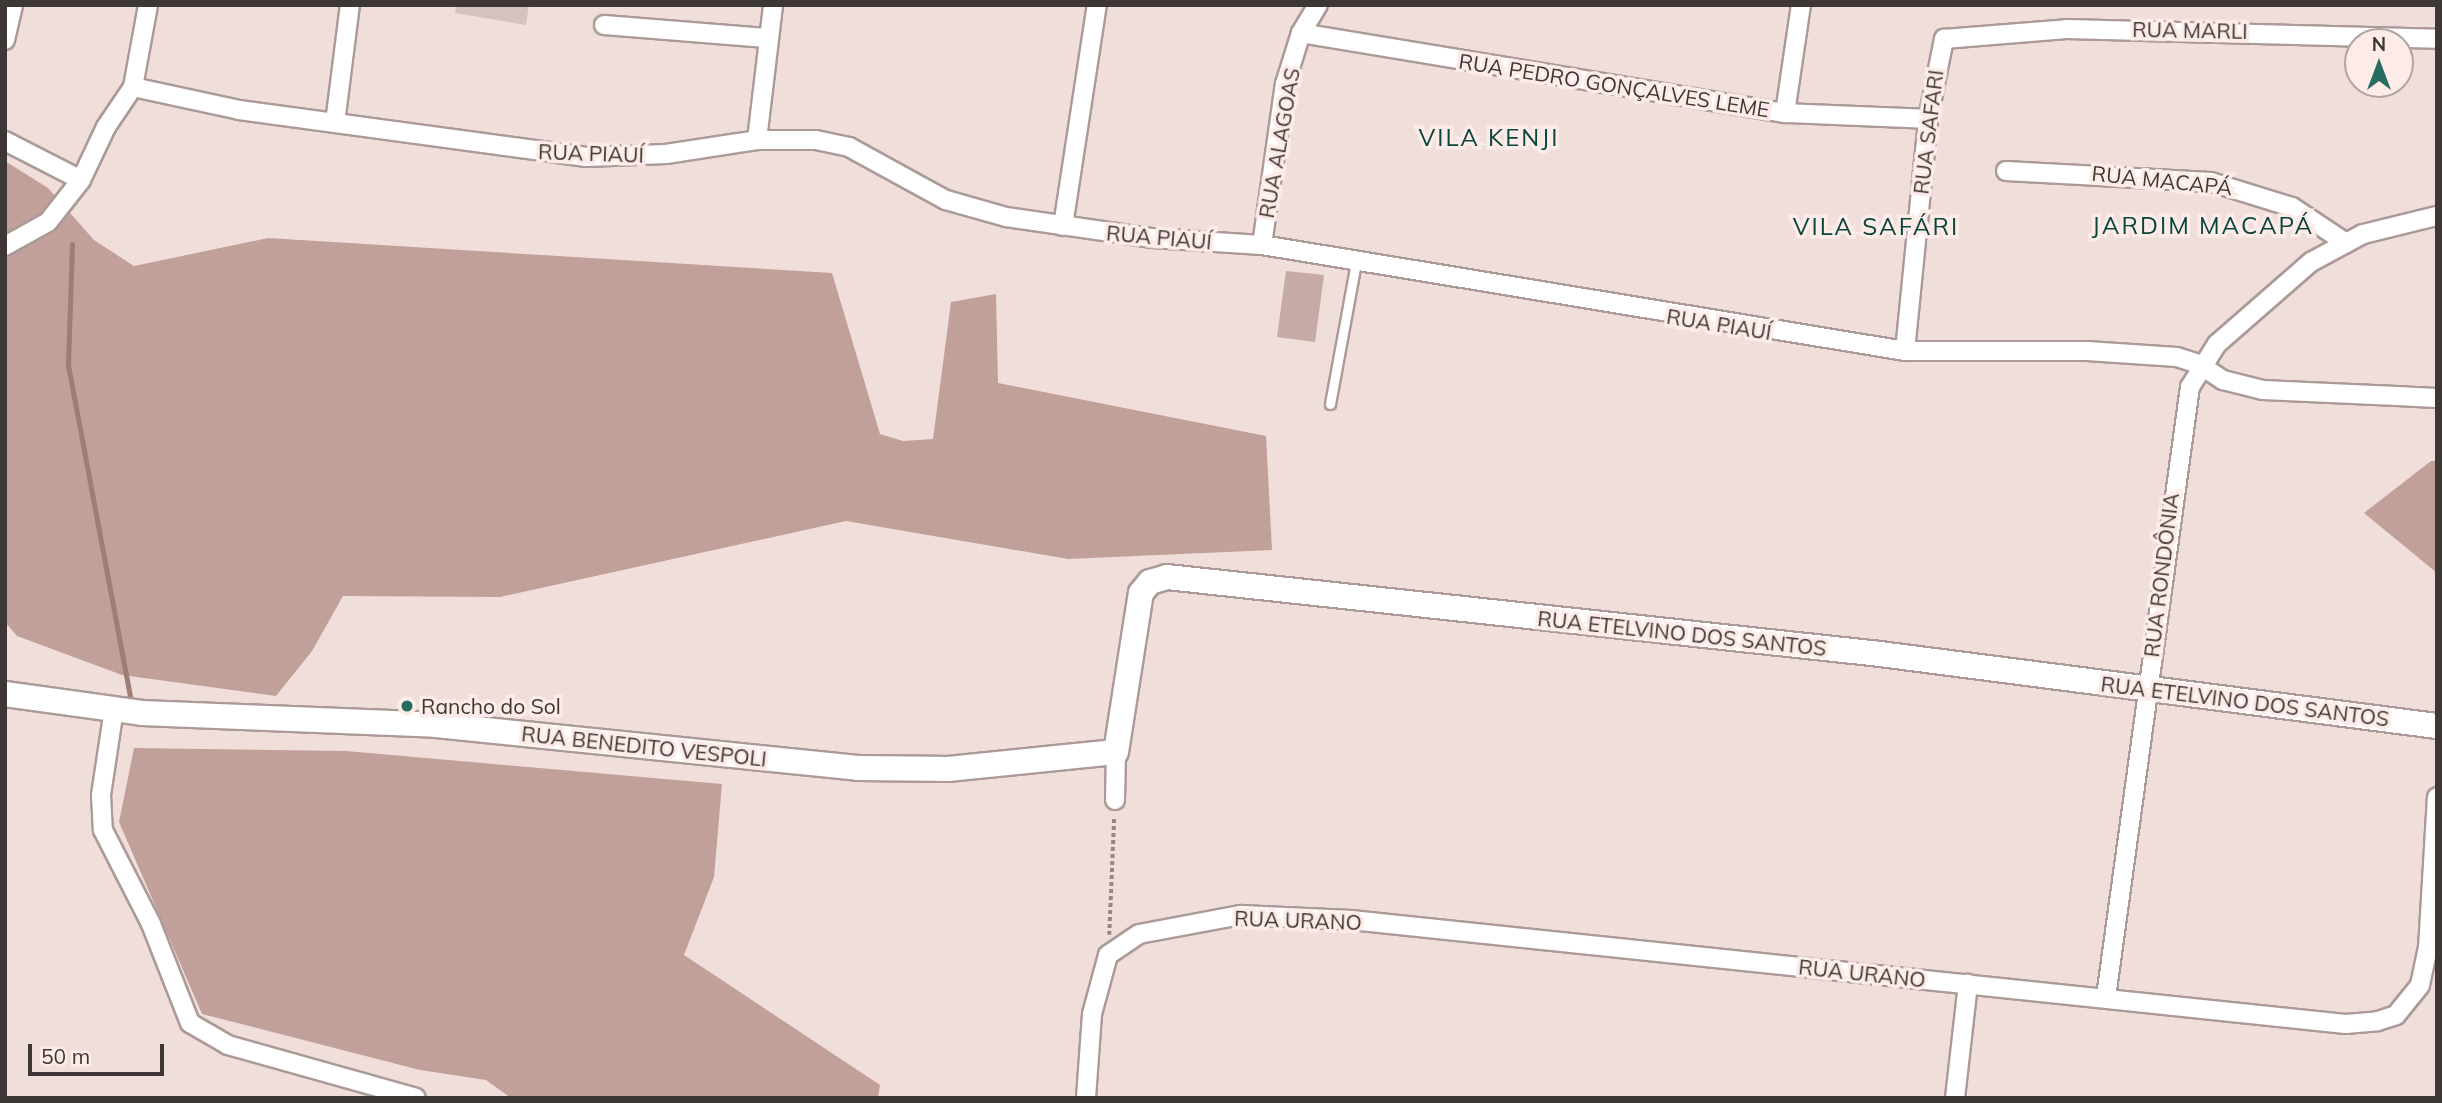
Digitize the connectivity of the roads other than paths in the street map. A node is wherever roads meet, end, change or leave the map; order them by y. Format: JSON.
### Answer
{"nodes":[{"id":1,"x":13,"y":5,"type":"edge"},
{"id":2,"x":148,"y":5,"type":"edge"},
{"id":3,"x":350,"y":5,"type":"edge"},
{"id":4,"x":773,"y":5,"type":"edge"},
{"id":5,"x":1097,"y":5,"type":"edge"},
{"id":6,"x":1318,"y":5,"type":"edge"},
{"id":7,"x":1801,"y":5,"type":"edge"},
{"id":8,"x":604,"y":25,"type":"dead end"},
{"id":9,"x":1301,"y":33,"type":"junction"},
{"id":10,"x":766,"y":38,"type":"junction"},
{"id":11,"x":1944,"y":39,"type":"joint"},
{"id":12,"x":2437,"y":39,"type":"edge"},
{"id":13,"x":5,"y":40,"type":"edge"},
{"id":14,"x":134,"y":87,"type":"junction"},
{"id":15,"x":1785,"y":113,"type":"junction"},
{"id":16,"x":1928,"y":118,"type":"junction"},
{"id":17,"x":335,"y":123,"type":"junction"},
{"id":18,"x":757,"y":140,"type":"junction"},
{"id":19,"x":5,"y":141,"type":"edge"},
{"id":20,"x":2006,"y":171,"type":"dead end"},
{"id":21,"x":81,"y":180,"type":"junction"},
{"id":22,"x":2437,"y":216,"type":"edge"},
{"id":23,"x":1063,"y":226,"type":"junction"},
{"id":24,"x":2346,"y":243,"type":"junction"},
{"id":25,"x":1262,"y":245,"type":"junction"},
{"id":26,"x":5,"y":246,"type":"edge"},
{"id":27,"x":1356,"y":263,"type":"junction"},
{"id":28,"x":1905,"y":351,"type":"junction"},
{"id":29,"x":2200,"y":364,"type":"junction"},
{"id":30,"x":2437,"y":398,"type":"edge"},
{"id":31,"x":1329,"y":404,"type":"dead end"},
{"id":32,"x":2147,"y":688,"type":"junction"},
{"id":33,"x":5,"y":694,"type":"edge"},
{"id":34,"x":114,"y":709,"type":"junction"},
{"id":35,"x":2437,"y":726,"type":"edge"},
{"id":36,"x":1116,"y":752,"type":"junction"},
{"id":37,"x":2437,"y":797,"type":"edge"},
{"id":38,"x":1115,"y":800,"type":"road end"},
{"id":39,"x":1968,"y":984,"type":"junction"},
{"id":40,"x":2106,"y":997,"type":"junction"},
{"id":41,"x":416,"y":1098,"type":"edge"},
{"id":42,"x":1086,"y":1098,"type":"edge"},
{"id":43,"x":1955,"y":1098,"type":"edge"}],
"edges":[{"from":1,"to":13,"type":"street"},
{"from":2,"to":14,"type":"street"},
{"from":3,"to":17,"type":"street"},
{"from":4,"to":10,"type":"street"},
{"from":5,"to":23,"type":"street"},
{"from":6,"to":9,"type":"street","name":"RUA ALAGOAS"},
{"from":7,"to":15,"type":"street"},
{"from":8,"to":10,"type":"street"},
{"from":9,"to":15,"type":"street","name":"RUA PEDRO GONÇALVES LEME"},
{"from":9,"to":25,"type":"street","name":"RUA ALAGOAS"},
{"from":10,"to":18,"type":"street"},
{"from":11,"to":12,"type":"street","name":"RUA MARLI"},
{"from":11,"to":16,"type":"street","name":"RUA SAFARI"},
{"from":14,"to":17,"type":"street","name":"RUA PIAUÍ"},
{"from":14,"to":21,"type":"street"},
{"from":15,"to":16,"type":"street","name":"RUA PEDRO GONÇALVES LEME"},
{"from":16,"to":28,"type":"street","name":"RUA SAFARI"},
{"from":17,"to":18,"type":"street","name":"RUA PIAUÍ"},
{"from":18,"to":23,"type":"street","name":"RUA PIAUÍ"},
{"from":19,"to":21,"type":"street"},
{"from":20,"to":24,"type":"street","name":"RUA MACAPÁ"},
{"from":21,"to":26,"type":"street"},
{"from":22,"to":24,"type":"street"},
{"from":23,"to":25,"type":"street","name":"RUA PIAUÍ"},
{"from":24,"to":29,"type":"street"},
{"from":25,"to":27,"type":"street","name":"RUA PIAUÍ"},
{"from":27,"to":28,"type":"street","name":"RUA PIAUÍ"},
{"from":27,"to":31,"type":"lane"},
{"from":28,"to":29,"type":"street","name":"RUA PIAUÍ"},
{"from":29,"to":30,"type":"street"},
{"from":29,"to":32,"type":"street","name":"RUA RONDÔNIA"},
{"from":32,"to":35,"type":"street","name":"RUA ETELVINO DOS SANTOS"},
{"from":32,"to":36,"type":"street","name":"RUA ETELVINO DOS SANTOS"},
{"from":32,"to":40,"type":"street","name":"RUA RONDÔNIA"},
{"from":33,"to":34,"type":"street","name":"RUA BENEDITO VESPOLI"},
{"from":34,"to":36,"type":"street","name":"RUA BENEDITO VESPOLI"},
{"from":34,"to":41,"type":"street"},
{"from":36,"to":38,"type":"street","name":"RUA ETELVINO DOS SANTOS"},
{"from":37,"to":40,"type":"street","name":"RUA URANO"},
{"from":39,"to":40,"type":"street","name":"RUA URANO"},
{"from":39,"to":42,"type":"street","name":"RUA URANO"},
{"from":39,"to":43,"type":"street"}]}
